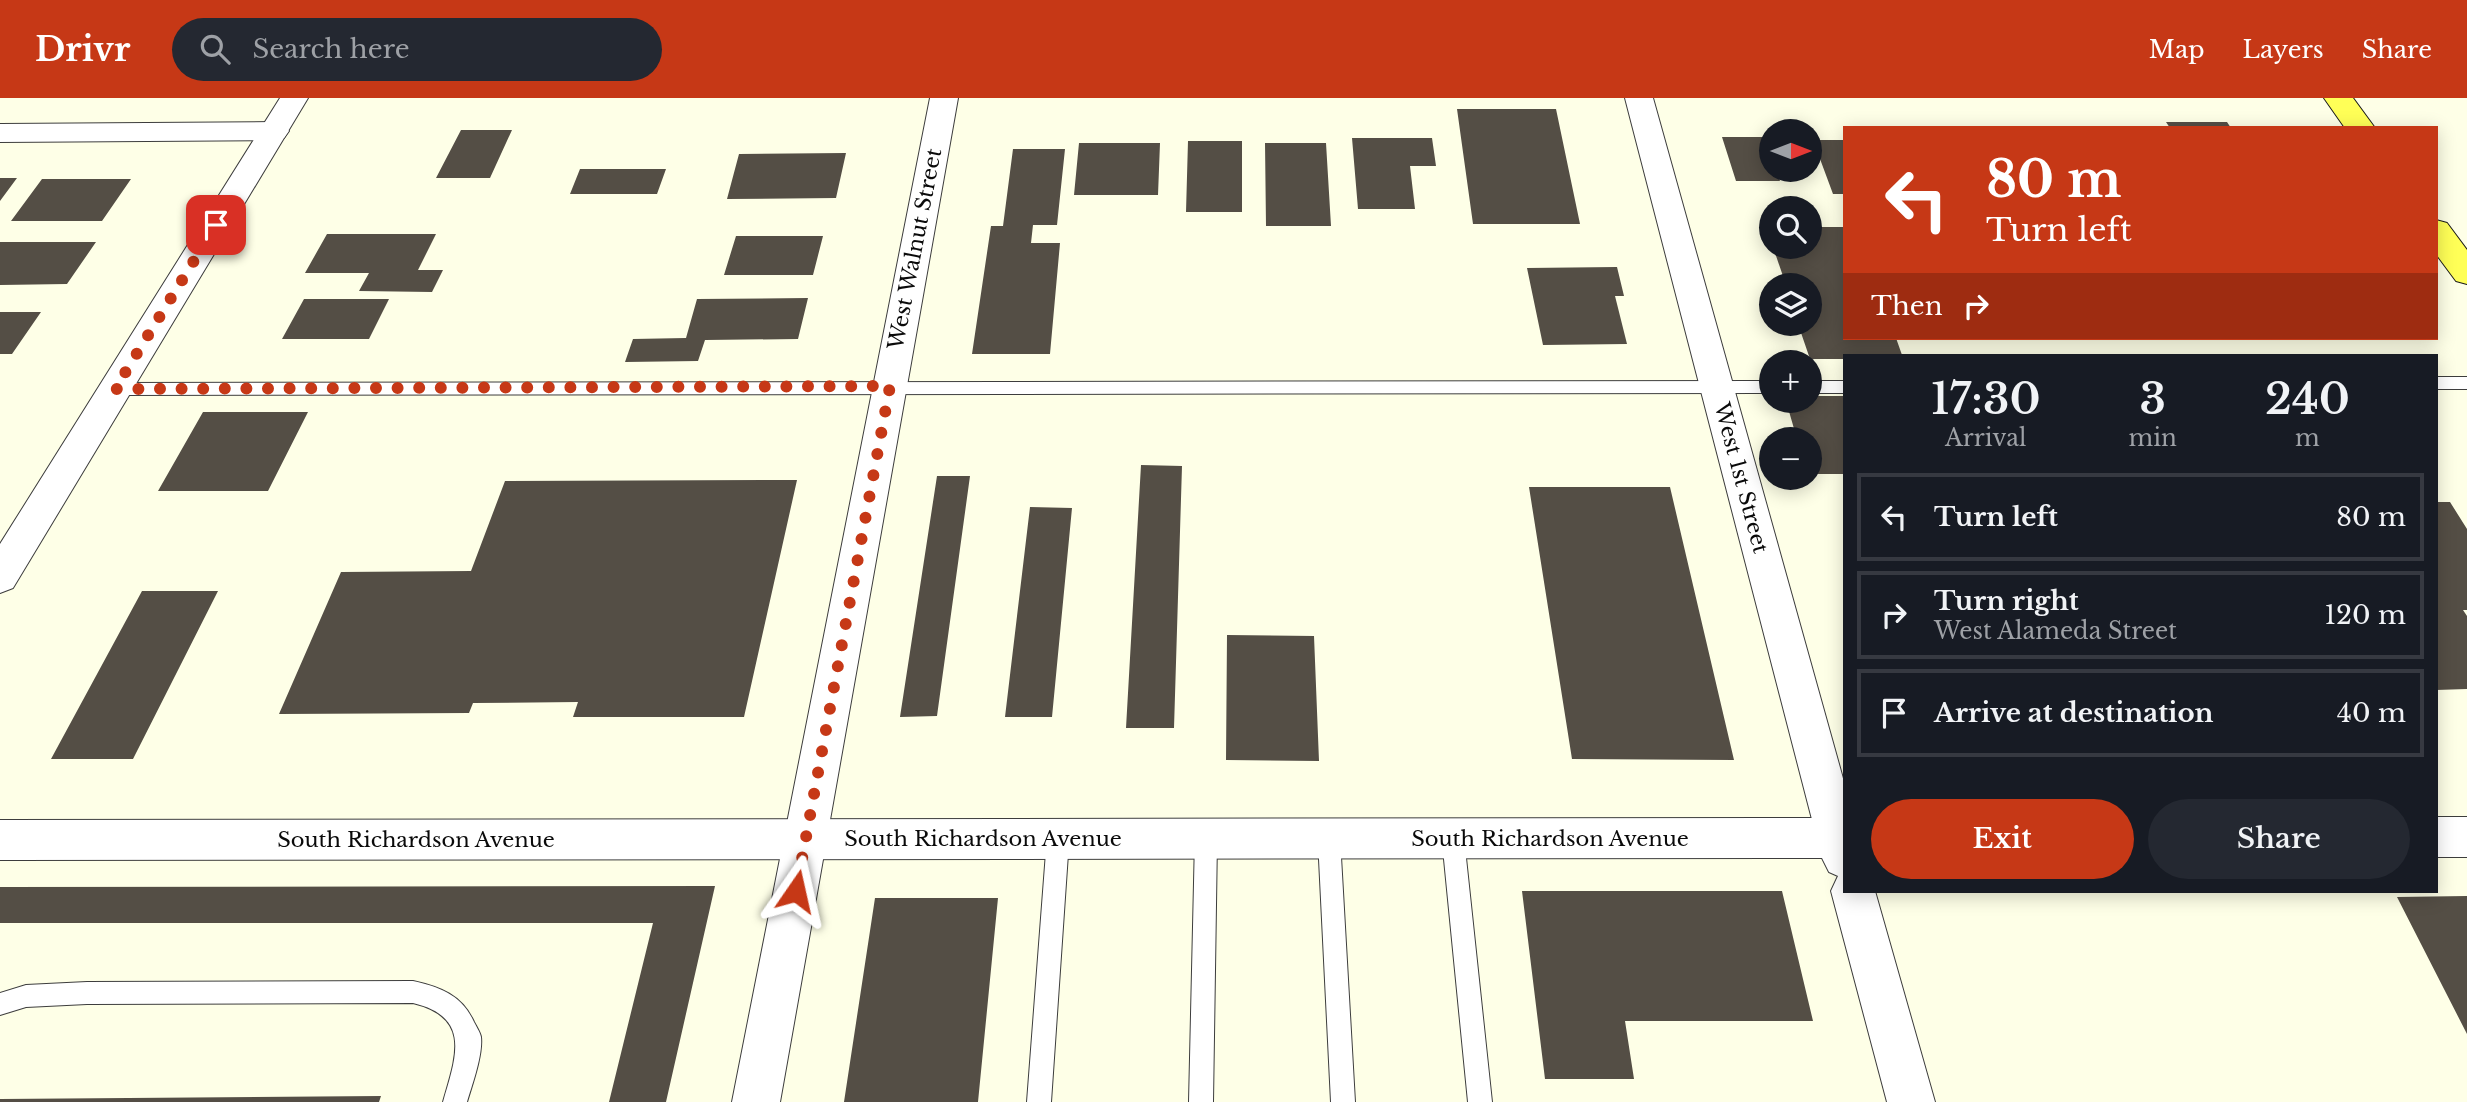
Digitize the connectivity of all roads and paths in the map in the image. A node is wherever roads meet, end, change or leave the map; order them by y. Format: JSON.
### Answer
{"nodes":[{"id":1,"x":294,"y":98,"type":"edge"},
{"id":2,"x":944,"y":98,"type":"edge"},
{"id":3,"x":1639,"y":98,"type":"edge"},
{"id":4,"x":2338,"y":98,"type":"edge"},
{"id":5,"x":2359,"y":126,"type":"edge"},
{"id":6,"x":274,"y":131,"type":"junction"},
{"id":7,"x":0,"y":133,"type":"edge"},
{"id":8,"x":2438,"y":234,"type":"edge"},
{"id":9,"x":2467,"y":273,"type":"edge"},
{"id":10,"x":2438,"y":383,"type":"edge"},
{"id":11,"x":2467,"y":383,"type":"edge"},
{"id":12,"x":890,"y":386,"type":"junction"},
{"id":13,"x":1759,"y":387,"type":"edge"},
{"id":14,"x":1822,"y":387,"type":"edge"},
{"id":15,"x":1843,"y":387,"type":"edge"},
{"id":16,"x":1717,"y":388,"type":"junction"},
{"id":17,"x":115,"y":389,"type":"junction"},
{"id":18,"x":0,"y":577,"type":"edge"},
{"id":19,"x":2438,"y":837,"type":"edge"},
{"id":20,"x":2467,"y":837,"type":"edge"},
{"id":21,"x":805,"y":839,"type":"junction"},
{"id":22,"x":1058,"y":839,"type":"junction"},
{"id":23,"x":1206,"y":839,"type":"junction"},
{"id":24,"x":1329,"y":839,"type":"junction"},
{"id":25,"x":1453,"y":839,"type":"junction"},
{"id":26,"x":0,"y":840,"type":"edge"},
{"id":27,"x":1843,"y":845,"type":"edge"},
{"id":28,"x":1854,"y":893,"type":"edge"},
{"id":29,"x":0,"y":1004,"type":"edge"},
{"id":30,"x":455,"y":1102,"type":"edge"},
{"id":31,"x":756,"y":1102,"type":"edge"},
{"id":32,"x":1039,"y":1102,"type":"edge"},
{"id":33,"x":1201,"y":1102,"type":"edge"},
{"id":34,"x":1343,"y":1102,"type":"edge"},
{"id":35,"x":1480,"y":1102,"type":"edge"},
{"id":36,"x":1911,"y":1102,"type":"edge"}],
"edges":[{"from":1,"to":6,"type":"street"},
{"from":2,"to":12,"type":"street","name":"West Walnut Street"},
{"from":3,"to":16,"type":"street","name":"West 1st Street"},
{"from":4,"to":5,"type":"main road"},
{"from":6,"to":7,"type":"street"},
{"from":6,"to":17,"type":"street"},
{"from":8,"to":9,"type":"main road"},
{"from":10,"to":11,"type":"lane"},
{"from":12,"to":16,"type":"lane"},
{"from":12,"to":17,"type":"lane"},
{"from":12,"to":21,"type":"street","name":"West Walnut Street"},
{"from":13,"to":16,"type":"lane"},
{"from":14,"to":15,"type":"lane"},
{"from":16,"to":27,"type":"street","name":"West 1st Street"},
{"from":17,"to":18,"type":"street"},
{"from":19,"to":20,"type":"street"},
{"from":21,"to":22,"type":"street","name":"South Richardson Avenue"},
{"from":21,"to":26,"type":"street","name":"South Richardson Avenue"},
{"from":21,"to":31,"type":"street","name":"West Walnut Street"},
{"from":22,"to":23,"type":"street","name":"South Richardson Avenue"},
{"from":22,"to":32,"type":"lane"},
{"from":23,"to":24,"type":"street","name":"South Richardson Avenue"},
{"from":23,"to":33,"type":"lane"},
{"from":24,"to":25,"type":"street","name":"South Richardson Avenue"},
{"from":24,"to":34,"type":"lane"},
{"from":25,"to":27,"type":"street","name":"South Richardson Avenue"},
{"from":25,"to":35,"type":"lane"},
{"from":28,"to":36,"type":"street"},
{"from":29,"to":30,"type":"lane"}]}
